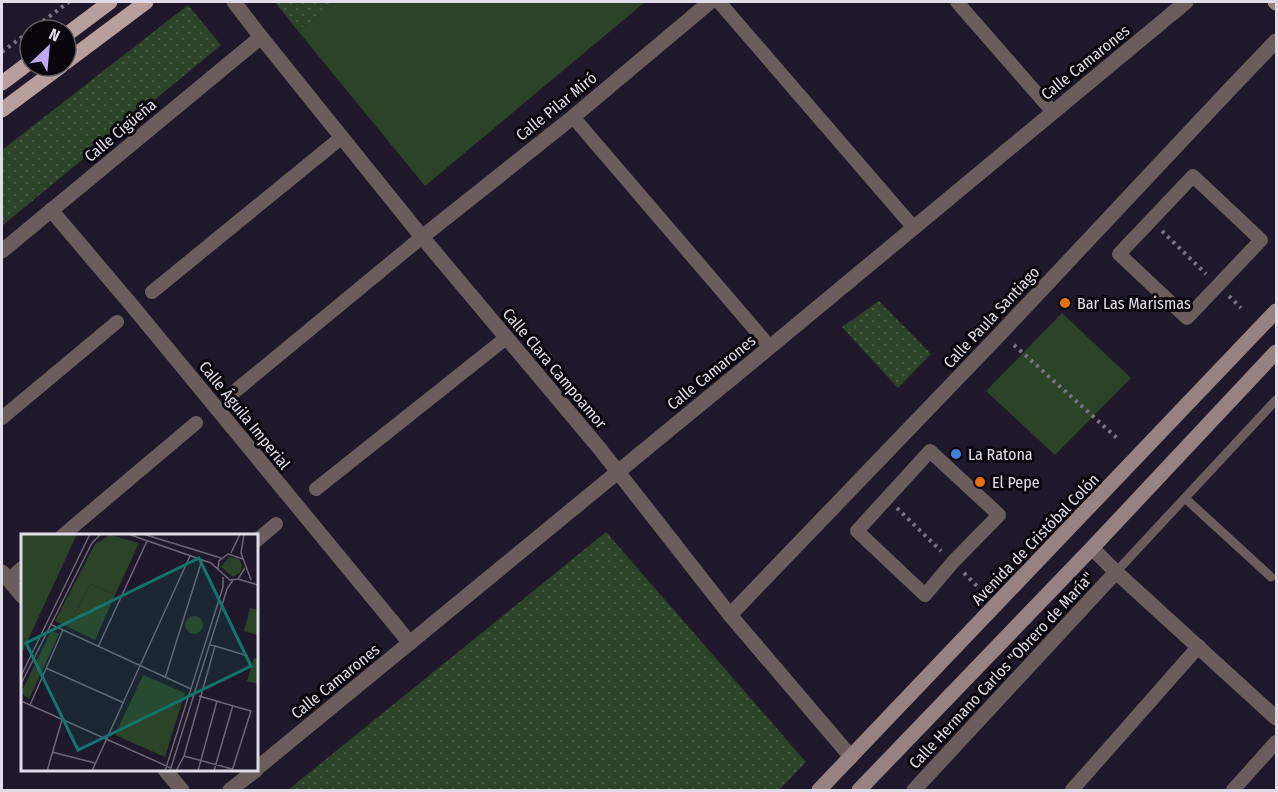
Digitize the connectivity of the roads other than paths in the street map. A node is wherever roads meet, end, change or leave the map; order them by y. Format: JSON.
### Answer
{"nodes":[{"id":1,"x":110,"y":2,"type":"edge"},
{"id":2,"x":146,"y":2,"type":"edge"},
{"id":3,"x":234,"y":2,"type":"edge"},
{"id":4,"x":710,"y":2,"type":"edge"},
{"id":5,"x":719,"y":2,"type":"edge"},
{"id":6,"x":957,"y":2,"type":"edge"},
{"id":7,"x":1186,"y":2,"type":"edge"},
{"id":8,"x":78,"y":26,"type":"edge"},
{"id":9,"x":261,"y":37,"type":"junction"},
{"id":10,"x":1276,"y":41,"type":"edge"},
{"id":11,"x":78,"y":53,"type":"edge"},
{"id":12,"x":18,"y":71,"type":"edge"},
{"id":13,"x":45,"y":78,"type":"edge"},
{"id":14,"x":2,"y":83,"type":"edge"},
{"id":15,"x":2,"y":111,"type":"edge"},
{"id":16,"x":1053,"y":112,"type":"junction"},
{"id":17,"x":573,"y":117,"type":"junction"},
{"id":18,"x":342,"y":137,"type":"junction"},
{"id":19,"x":51,"y":210,"type":"junction"},
{"id":20,"x":1150,"y":220,"type":"joint"},
{"id":21,"x":914,"y":228,"type":"junction"},
{"id":22,"x":422,"y":237,"type":"junction"},
{"id":23,"x":2,"y":251,"type":"edge"},
{"id":24,"x":153,"y":292,"type":"dead end"},
{"id":25,"x":1276,"y":311,"type":"edge"},
{"id":26,"x":117,"y":322,"type":"dead end"},
{"id":27,"x":506,"y":338,"type":"junction"},
{"id":28,"x":770,"y":347,"type":"junction"},
{"id":29,"x":1276,"y":352,"type":"edge"},
{"id":30,"x":234,"y":392,"type":"dead end"},
{"id":31,"x":1276,"y":400,"type":"edge"},
{"id":32,"x":2,"y":418,"type":"edge"},
{"id":33,"x":196,"y":423,"type":"dead end"},
{"id":34,"x":618,"y":472,"type":"junction"},
{"id":35,"x":316,"y":489,"type":"dead end"},
{"id":36,"x":886,"y":497,"type":"joint"},
{"id":37,"x":1186,"y":499,"type":"junction"},
{"id":38,"x":276,"y":524,"type":"dead end"},
{"id":39,"x":64,"y":534,"type":"edge"},
{"id":40,"x":258,"y":539,"type":"edge"},
{"id":41,"x":1092,"y":548,"type":"junction"},
{"id":42,"x":21,"y":568,"type":"edge"},
{"id":43,"x":1116,"y":572,"type":"junction"},
{"id":44,"x":5,"y":576,"type":"edge"},
{"id":45,"x":1271,"y":577,"type":"dead end"},
{"id":46,"x":21,"y":595,"type":"edge"},
{"id":47,"x":730,"y":615,"type":"junction"},
{"id":48,"x":410,"y":643,"type":"junction"},
{"id":49,"x":1199,"y":646,"type":"junction"},
{"id":50,"x":1276,"y":718,"type":"edge"},
{"id":51,"x":1276,"y":742,"type":"edge"},
{"id":52,"x":850,"y":757,"type":"junction"},
{"id":53,"x":258,"y":767,"type":"edge"},
{"id":54,"x":166,"y":771,"type":"edge"},
{"id":55,"x":254,"y":771,"type":"edge"},
{"id":56,"x":182,"y":790,"type":"edge"},
{"id":57,"x":230,"y":790,"type":"edge"},
{"id":58,"x":819,"y":790,"type":"edge"},
{"id":59,"x":859,"y":790,"type":"edge"},
{"id":60,"x":914,"y":790,"type":"edge"},
{"id":61,"x":1072,"y":790,"type":"edge"},
{"id":62,"x":1233,"y":790,"type":"edge"}],
"edges":[{"from":1,"to":8,"type":"main road"},
{"from":2,"to":11,"type":"main road"},
{"from":3,"to":9,"type":"street","name":"Calle Clara Campoamor"},
{"from":4,"to":17,"type":"street","name":"Calle Pilar Miró"},
{"from":5,"to":21,"type":"street"},
{"from":6,"to":16,"type":"street"},
{"from":7,"to":16,"type":"street","name":"Calle Camarones"},
{"from":9,"to":18,"type":"street","name":"Calle Clara Campoamor"},
{"from":9,"to":19,"type":"street","name":"Calle Cigüeña"},
{"from":10,"to":47,"type":"street","name":"Calle Paula Santiago"},
{"from":12,"to":14,"type":"main road"},
{"from":13,"to":15,"type":"main road"},
{"from":16,"to":21,"type":"street","name":"Calle Camarones"},
{"from":17,"to":22,"type":"street","name":"Calle Pilar Miró"},
{"from":17,"to":28,"type":"street"},
{"from":18,"to":22,"type":"street","name":"Calle Clara Campoamor"},
{"from":18,"to":24,"type":"street"},
{"from":19,"to":23,"type":"street","name":"Calle Cigüeña"},
{"from":19,"to":48,"type":"street","name":"Calle Águila Imperial"},
{"from":20,"to":20,"type":"street"},
{"from":21,"to":28,"type":"street","name":"Calle Camarones"},
{"from":22,"to":27,"type":"street","name":"Calle Clara Campoamor"},
{"from":22,"to":30,"type":"street"},
{"from":25,"to":52,"type":"main road","name":"Avenida de Cristóbal Colón"},
{"from":26,"to":32,"type":"street"},
{"from":27,"to":34,"type":"street","name":"Calle Clara Campoamor"},
{"from":27,"to":35,"type":"street"},
{"from":28,"to":34,"type":"street","name":"Calle Camarones"},
{"from":29,"to":41,"type":"main road"},
{"from":31,"to":37,"type":"lane"},
{"from":33,"to":39,"type":"street"},
{"from":34,"to":47,"type":"street","name":"Calle Clara Campoamor"},
{"from":34,"to":48,"type":"street","name":"Calle Camarones"},
{"from":36,"to":36,"type":"street"},
{"from":37,"to":43,"type":"lane"},
{"from":37,"to":45,"type":"lane"},
{"from":38,"to":40,"type":"street"},
{"from":41,"to":43,"type":"street","name":"Calle Hermano Carlos \"Obrero de María\""},
{"from":41,"to":59,"type":"main road"},
{"from":42,"to":44,"type":"street"},
{"from":43,"to":49,"type":"street"},
{"from":43,"to":60,"type":"street","name":"Calle Hermano Carlos \"Obrero de María\""},
{"from":44,"to":46,"type":"street"},
{"from":47,"to":52,"type":"street","name":"Calle Clara Campoamor"},
{"from":48,"to":53,"type":"street","name":"Calle Camarones"},
{"from":49,"to":50,"type":"street"},
{"from":49,"to":61,"type":"street"},
{"from":51,"to":62,"type":"street"},
{"from":52,"to":58,"type":"main road","name":"Avenida de Cristóbal Colón"},
{"from":54,"to":56,"type":"street"},
{"from":55,"to":57,"type":"street","name":"Calle Camarones"}]}
